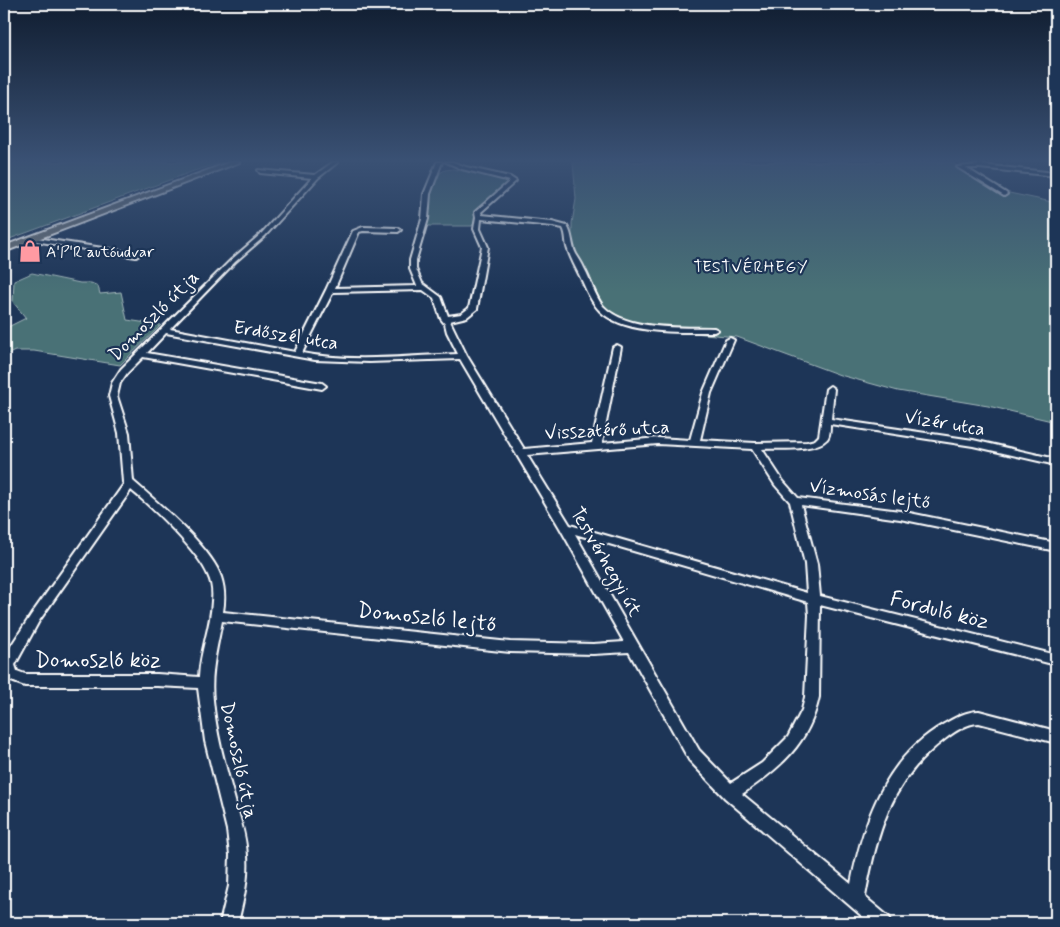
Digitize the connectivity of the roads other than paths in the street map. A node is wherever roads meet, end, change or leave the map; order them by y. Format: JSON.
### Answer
{"nodes":[{"id":1,"x":121,"y":205,"type":"edge"},
{"id":2,"x":290,"y":205,"type":"edge"},
{"id":3,"x":425,"y":205,"type":"edge"},
{"id":4,"x":486,"y":205,"type":"edge"},
{"id":5,"x":479,"y":217,"type":"junction"},
{"id":6,"x":398,"y":230,"type":"dead end"},
{"id":7,"x":30,"y":239,"type":"junction"},
{"id":8,"x":4,"y":249,"type":"edge"},
{"id":9,"x":136,"y":255,"type":"dead end"},
{"id":10,"x":425,"y":288,"type":"junction"},
{"id":11,"x":330,"y":290,"type":"junction"},
{"id":12,"x":444,"y":319,"type":"junction"},
{"id":13,"x":165,"y":330,"type":"junction"},
{"id":14,"x":714,"y":330,"type":"dead end"},
{"id":15,"x":730,"y":340,"type":"dead end"},
{"id":16,"x":617,"y":347,"type":"dead end"},
{"id":17,"x":141,"y":354,"type":"junction"},
{"id":18,"x":297,"y":355,"type":"junction"},
{"id":19,"x":463,"y":356,"type":"junction"},
{"id":20,"x":322,"y":386,"type":"dead end"},
{"id":21,"x":830,"y":389,"type":"dead end"},
{"id":22,"x":826,"y":422,"type":"junction"},
{"id":23,"x":694,"y":443,"type":"junction"},
{"id":24,"x":597,"y":445,"type":"junction"},
{"id":25,"x":755,"y":446,"type":"junction"},
{"id":26,"x":522,"y":452,"type":"junction"},
{"id":27,"x":1056,"y":462,"type":"edge"},
{"id":28,"x":130,"y":484,"type":"junction"},
{"id":29,"x":795,"y":502,"type":"junction"},
{"id":30,"x":566,"y":528,"type":"junction"},
{"id":31,"x":1056,"y":547,"type":"edge"},
{"id":32,"x":814,"y":599,"type":"junction"},
{"id":33,"x":217,"y":616,"type":"junction"},
{"id":34,"x":634,"y":647,"type":"junction"},
{"id":35,"x":1056,"y":660,"type":"edge"},
{"id":36,"x":205,"y":682,"type":"junction"},
{"id":37,"x":1056,"y":737,"type":"edge"},
{"id":38,"x":730,"y":793,"type":"junction"},
{"id":39,"x":856,"y":901,"type":"junction"},
{"id":40,"x":229,"y":923,"type":"edge"},
{"id":41,"x":883,"y":923,"type":"edge"}],
"edges":[{"from":1,"to":7,"type":"main road"},
{"from":2,"to":13,"type":"street","name":"Domoszló útja"},
{"from":3,"to":10,"type":"street","name":"Testvérhegyi út"},
{"from":4,"to":5,"type":"street"},
{"from":5,"to":12,"type":"street"},
{"from":5,"to":14,"type":"street"},
{"from":6,"to":11,"type":"street"},
{"from":7,"to":8,"type":"main road"},
{"from":7,"to":9,"type":"street"},
{"from":10,"to":11,"type":"street"},
{"from":10,"to":12,"type":"street","name":"Testvérhegyi út"},
{"from":11,"to":18,"type":"street"},
{"from":12,"to":19,"type":"street","name":"Testvérhegyi út"},
{"from":13,"to":17,"type":"street","name":"Domoszló útja"},
{"from":13,"to":18,"type":"street","name":"Erdőszél utca"},
{"from":15,"to":23,"type":"street","name":"Visszatérő utca"},
{"from":16,"to":24,"type":"street"},
{"from":17,"to":20,"type":"street"},
{"from":17,"to":28,"type":"street","name":"Domoszló útja"},
{"from":18,"to":19,"type":"street","name":"Erdőszél utca"},
{"from":19,"to":26,"type":"street","name":"Testvérhegyi út"},
{"from":21,"to":22,"type":"street"},
{"from":22,"to":25,"type":"street","name":"Visszatérő utca"},
{"from":22,"to":27,"type":"street","name":"Vízér utca"},
{"from":23,"to":24,"type":"street","name":"Visszatérő utca"},
{"from":23,"to":25,"type":"street","name":"Visszatérő utca"},
{"from":24,"to":26,"type":"street","name":"Visszatérő utca"},
{"from":25,"to":29,"type":"street"},
{"from":26,"to":30,"type":"street","name":"Testvérhegyi út"},
{"from":28,"to":33,"type":"street","name":"Domoszló útja"},
{"from":28,"to":36,"type":"street","name":"Domoszló köz"},
{"from":29,"to":31,"type":"street","name":"Vízmosás lejtő"},
{"from":29,"to":32,"type":"street","name":"Vízmosás lejtő"},
{"from":30,"to":32,"type":"street"},
{"from":30,"to":34,"type":"street","name":"Testvérhegyi út"},
{"from":32,"to":35,"type":"street","name":"Forduló köz"},
{"from":32,"to":38,"type":"street","name":"Vízmosás lejtő"},
{"from":33,"to":34,"type":"street","name":"Domoszló lejtő"},
{"from":33,"to":36,"type":"street","name":"Domoszló útja"},
{"from":34,"to":38,"type":"street","name":"Testvérhegyi út"},
{"from":36,"to":40,"type":"street","name":"Domoszló útja"},
{"from":37,"to":39,"type":"street"},
{"from":38,"to":39,"type":"street","name":"Testvérhegyi út"},
{"from":39,"to":41,"type":"street","name":"Testvérhegyi út"}]}
